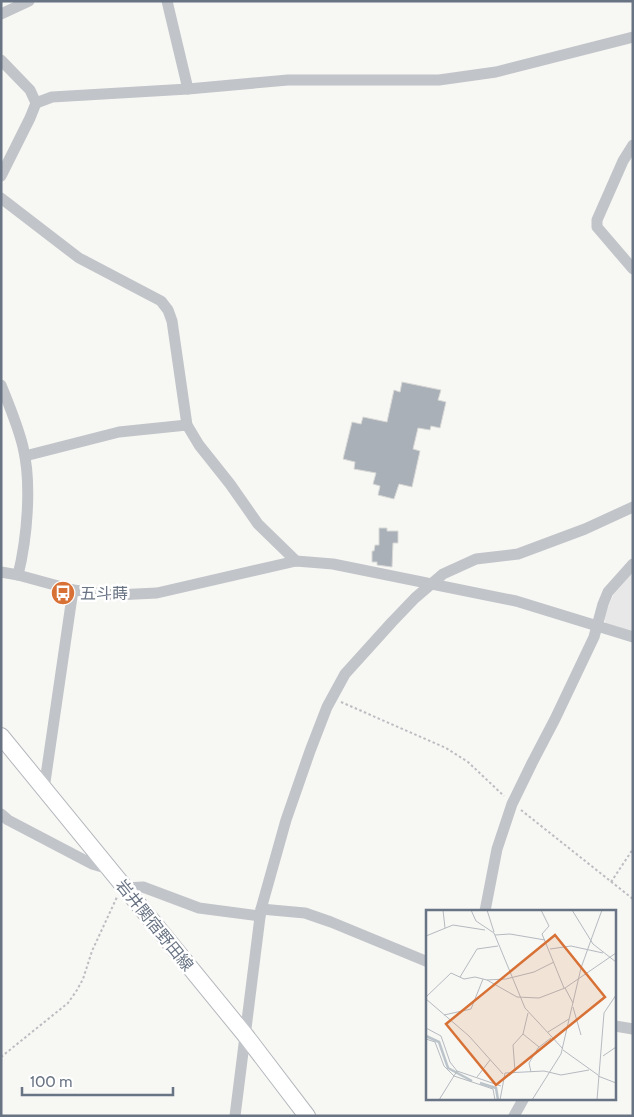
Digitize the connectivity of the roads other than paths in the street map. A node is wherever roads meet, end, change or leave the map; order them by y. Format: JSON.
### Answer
{"nodes":[{"id":1,"x":29,"y":1,"type":"edge"},
{"id":2,"x":167,"y":1,"type":"edge"},
{"id":3,"x":1,"y":14,"type":"edge"},
{"id":4,"x":633,"y":37,"type":"edge"},
{"id":5,"x":1,"y":60,"type":"edge"},
{"id":6,"x":188,"y":89,"type":"junction"},
{"id":7,"x":36,"y":102,"type":"junction"},
{"id":8,"x":633,"y":144,"type":"edge"},
{"id":9,"x":1,"y":176,"type":"edge"},
{"id":10,"x":1,"y":198,"type":"edge"},
{"id":11,"x":633,"y":269,"type":"edge"},
{"id":12,"x":1,"y":385,"type":"edge"},
{"id":13,"x":187,"y":424,"type":"junction"},
{"id":14,"x":25,"y":456,"type":"junction"},
{"id":15,"x":633,"y":507,"type":"edge"},
{"id":16,"x":296,"y":561,"type":"junction"},
{"id":17,"x":633,"y":564,"type":"edge"},
{"id":18,"x":1,"y":572,"type":"edge"},
{"id":19,"x":18,"y":575,"type":"junction"},
{"id":20,"x":432,"y":584,"type":"junction"},
{"id":21,"x":73,"y":590,"type":"junction"},
{"id":22,"x":597,"y":625,"type":"junction"},
{"id":23,"x":633,"y":636,"type":"edge"},
{"id":24,"x":1,"y":736,"type":"edge"},
{"id":25,"x":44,"y":788,"type":"junction"},
{"id":26,"x":1,"y":814,"type":"edge"},
{"id":27,"x":109,"y":869,"type":"junction"},
{"id":28,"x":124,"y":888,"type":"junction"},
{"id":29,"x":485,"y":910,"type":"edge"},
{"id":30,"x":261,"y":913,"type":"junction"},
{"id":31,"x":426,"y":961,"type":"edge"},
{"id":32,"x":616,"y":1026,"type":"edge"},
{"id":33,"x":633,"y":1029,"type":"edge"},
{"id":34,"x":246,"y":1036,"type":"junction"},
{"id":35,"x":523,"y":1100,"type":"edge"},
{"id":36,"x":234,"y":1116,"type":"edge"},
{"id":37,"x":307,"y":1116,"type":"edge"},
{"id":38,"x":514,"y":1116,"type":"edge"}],
"edges":[{"from":1,"to":3,"type":"street"},
{"from":2,"to":6,"type":"street"},
{"from":4,"to":6,"type":"street"},
{"from":5,"to":7,"type":"street"},
{"from":6,"to":7,"type":"street"},
{"from":7,"to":9,"type":"street"},
{"from":8,"to":11,"type":"street"},
{"from":10,"to":13,"type":"street"},
{"from":12,"to":14,"type":"street"},
{"from":13,"to":14,"type":"street"},
{"from":13,"to":16,"type":"street"},
{"from":14,"to":19,"type":"street"},
{"from":15,"to":20,"type":"street"},
{"from":16,"to":20,"type":"street"},
{"from":16,"to":21,"type":"street"},
{"from":17,"to":22,"type":"street"},
{"from":18,"to":19,"type":"street"},
{"from":19,"to":21,"type":"street"},
{"from":20,"to":22,"type":"street"},
{"from":20,"to":30,"type":"street"},
{"from":21,"to":25,"type":"street"},
{"from":22,"to":23,"type":"street"},
{"from":22,"to":29,"type":"street"},
{"from":24,"to":25,"type":"main road","name":"岩井関宿野田線"},
{"from":25,"to":27,"type":"main road","name":"岩井関宿野田線"},
{"from":26,"to":27,"type":"street"},
{"from":27,"to":28,"type":"main road","name":"岩井関宿野田線"},
{"from":28,"to":30,"type":"street"},
{"from":28,"to":34,"type":"main road","name":"岩井関宿野田線"},
{"from":30,"to":31,"type":"street"},
{"from":30,"to":34,"type":"street"},
{"from":32,"to":33,"type":"street"},
{"from":34,"to":36,"type":"street"},
{"from":34,"to":37,"type":"main road","name":"岩井関宿野田線"},
{"from":35,"to":38,"type":"street"}]}
